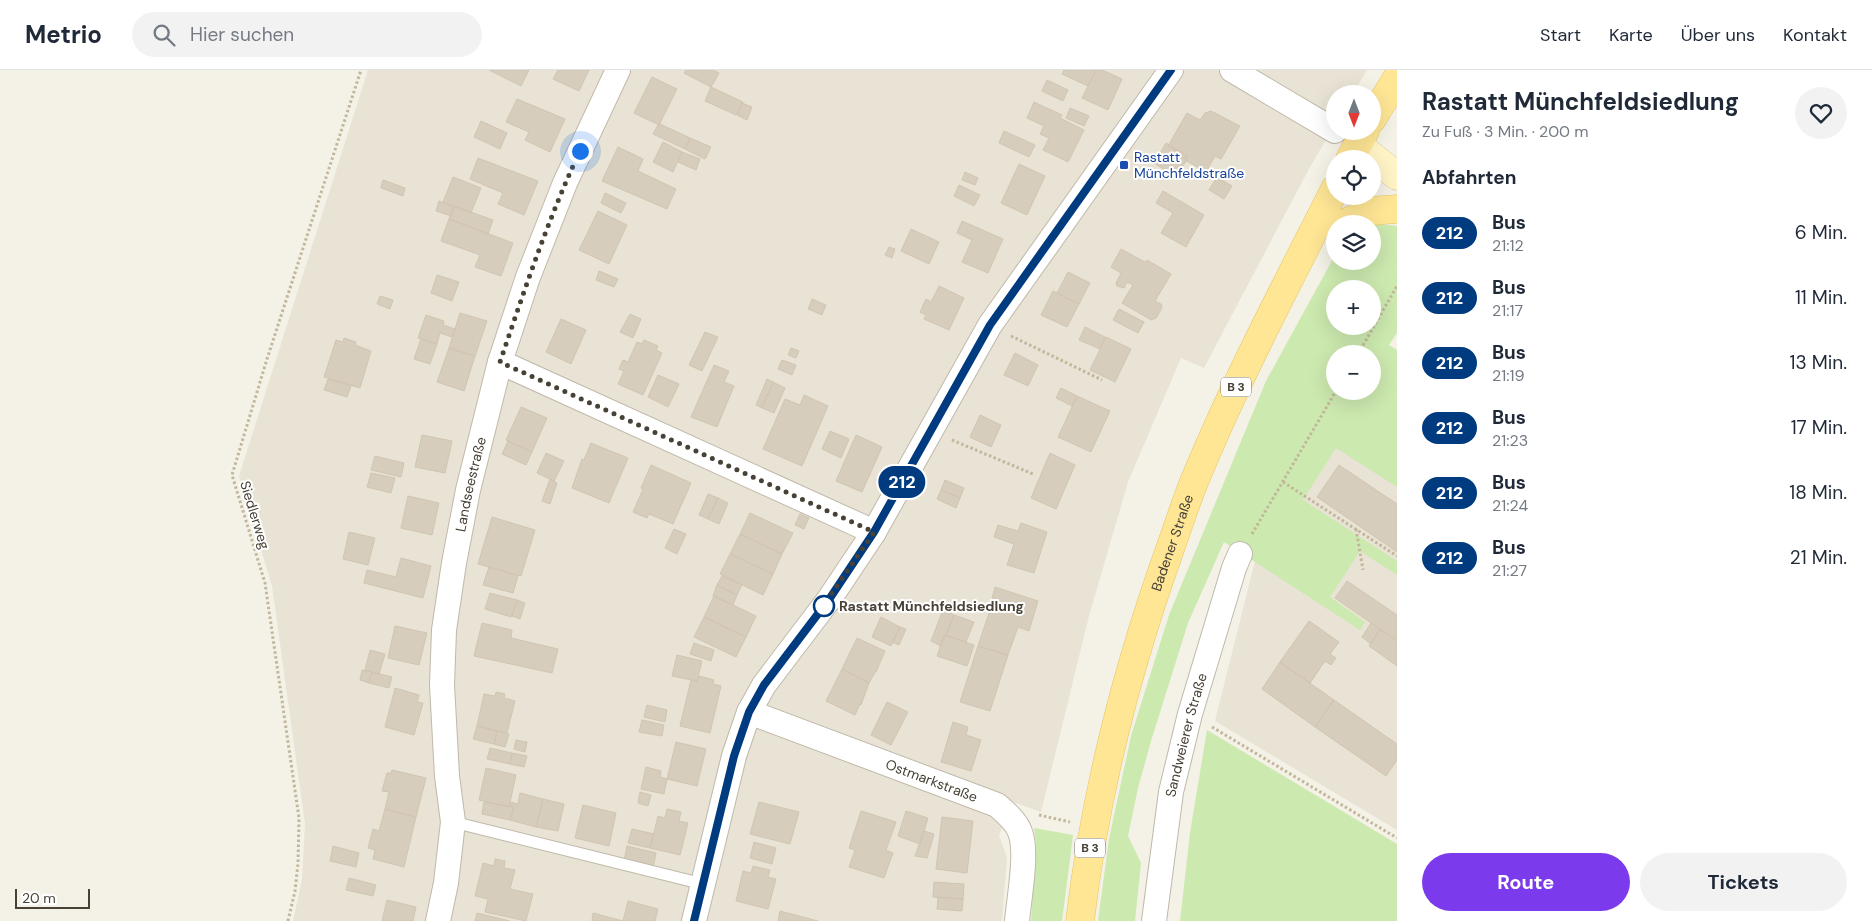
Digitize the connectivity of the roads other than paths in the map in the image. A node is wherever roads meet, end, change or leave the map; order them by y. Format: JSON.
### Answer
{"nodes":[{"id":1,"x":618,"y":70,"type":"edge"},
{"id":2,"x":1232,"y":70,"type":"edge"},
{"id":3,"x":1162,"y":73,"type":"edge"},
{"id":4,"x":1397,"y":78,"type":"edge"},
{"id":5,"x":1381,"y":104,"type":"edge"},
{"id":6,"x":1326,"y":125,"type":"edge"},
{"id":7,"x":1350,"y":140,"type":"edge"},
{"id":8,"x":1397,"y":176,"type":"edge"},
{"id":9,"x":1327,"y":205,"type":"edge"},
{"id":10,"x":1397,"y":209,"type":"edge"},
{"id":11,"x":1362,"y":215,"type":"edge"},
{"id":12,"x":1326,"y":235,"type":"edge"},
{"id":13,"x":1302,"y":254,"type":"junction"},
{"id":14,"x":500,"y":362,"type":"junction"},
{"id":15,"x":874,"y":532,"type":"junction"},
{"id":16,"x":1240,"y":554,"type":"road end"},
{"id":17,"x":749,"y":712,"type":"junction"},
{"id":18,"x":453,"y":822,"type":"junction"},
{"id":19,"x":703,"y":884,"type":"junction"},
{"id":20,"x":438,"y":921,"type":"edge"},
{"id":21,"x":694,"y":921,"type":"edge"},
{"id":22,"x":1016,"y":921,"type":"edge"},
{"id":23,"x":1080,"y":921,"type":"edge"},
{"id":24,"x":1154,"y":921,"type":"edge"}],
"edges":[{"from":1,"to":14,"type":"street","name":"Landseestraße"},
{"from":2,"to":6,"type":"street"},
{"from":3,"to":15,"type":"street"},
{"from":4,"to":5,"type":"main road"},
{"from":7,"to":8,"type":"street"},
{"from":9,"to":13,"type":"main road","name":"Badener Straße","number":"B 3"},
{"from":10,"to":11,"type":"main road"},
{"from":12,"to":13,"type":"main road"},
{"from":13,"to":23,"type":"main road","name":"Badener Straße","number":"B 3"},
{"from":14,"to":15,"type":"street"},
{"from":14,"to":18,"type":"street","name":"Landseestraße"},
{"from":15,"to":17,"type":"street"},
{"from":16,"to":24,"type":"street","name":"Sandweierer Straße"},
{"from":17,"to":19,"type":"street"},
{"from":17,"to":22,"type":"street","name":"Ostmarkstraße"},
{"from":18,"to":19,"type":"lane"},
{"from":18,"to":20,"type":"street","name":"Landseestraße"},
{"from":19,"to":21,"type":"street"}]}
